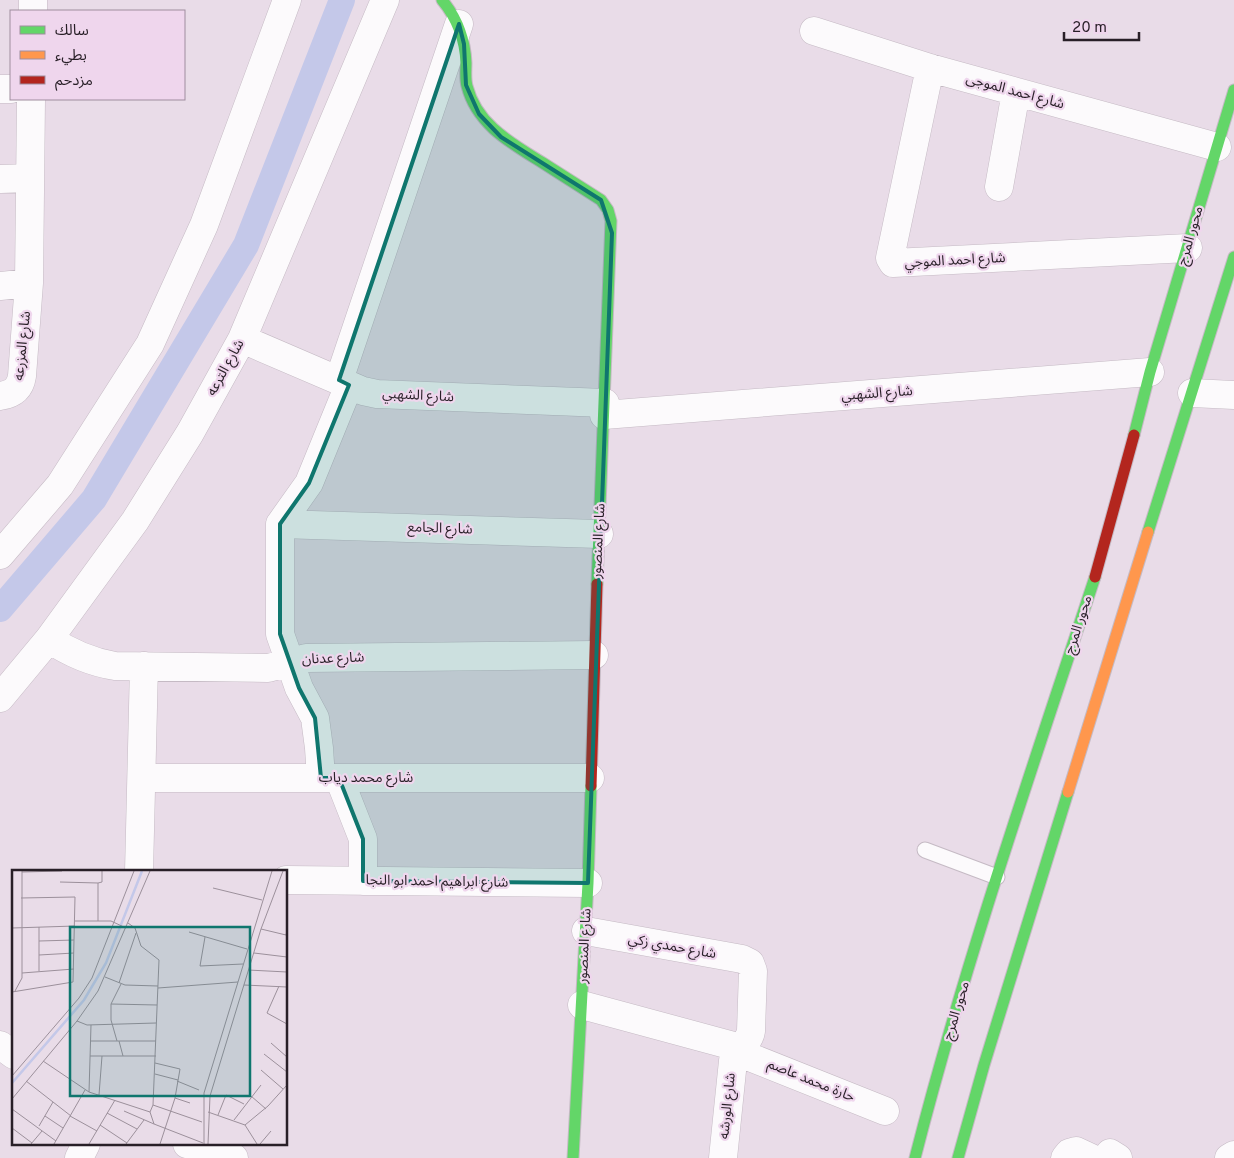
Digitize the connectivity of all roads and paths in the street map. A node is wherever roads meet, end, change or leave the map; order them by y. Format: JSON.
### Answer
{"nodes":[{"id":1,"x":287,"y":0,"type":"edge"},
{"id":2,"x":442,"y":0,"type":"edge"},
{"id":3,"x":381,"y":2,"type":"edge"},
{"id":4,"x":458,"y":24,"type":"junction"},
{"id":5,"x":814,"y":31,"type":"dead end"},
{"id":6,"x":930,"y":68,"type":"junction"},
{"id":7,"x":1234,"y":90,"type":"edge"},
{"id":8,"x":1016,"y":92,"type":"junction"},
{"id":9,"x":31,"y":100,"type":"edge"},
{"id":10,"x":1217,"y":147,"type":"junction"},
{"id":11,"x":30,"y":178,"type":"junction"},
{"id":12,"x":0,"y":179,"type":"edge"},
{"id":13,"x":999,"y":187,"type":"dead end"},
{"id":14,"x":1188,"y":248,"type":"junction"},
{"id":15,"x":1234,"y":257,"type":"edge"},
{"id":16,"x":29,"y":284,"type":"junction"},
{"id":17,"x":0,"y":286,"type":"edge"},
{"id":18,"x":1228,"y":292,"type":"edge"},
{"id":19,"x":242,"y":339,"type":"junction"},
{"id":20,"x":1150,"y":372,"type":"junction"},
{"id":21,"x":344,"y":383,"type":"junction"},
{"id":22,"x":1192,"y":393,"type":"junction"},
{"id":23,"x":1234,"y":395,"type":"edge"},
{"id":24,"x":0,"y":396,"type":"edge"},
{"id":25,"x":605,"y":409,"type":"junction"},
{"id":26,"x":280,"y":524,"type":"junction"},
{"id":27,"x":599,"y":534,"type":"junction"},
{"id":28,"x":0,"y":555,"type":"edge"},
{"id":29,"x":49,"y":639,"type":"junction"},
{"id":30,"x":594,"y":655,"type":"junction"},
{"id":31,"x":290,"y":662,"type":"junction"},
{"id":32,"x":144,"y":666,"type":"junction"},
{"id":33,"x":0,"y":698,"type":"edge"},
{"id":34,"x":142,"y":778,"type":"junction"},
{"id":35,"x":330,"y":778,"type":"junction"},
{"id":36,"x":590,"y":778,"type":"junction"},
{"id":37,"x":925,"y":850,"type":"dead end"},
{"id":38,"x":139,"y":870,"type":"edge"},
{"id":39,"x":997,"y":877,"type":"junction"},
{"id":40,"x":288,"y":880,"type":"edge"},
{"id":41,"x":363,"y":881,"type":"junction"},
{"id":42,"x":588,"y":883,"type":"junction"},
{"id":43,"x":586,"y":931,"type":"junction"},
{"id":44,"x":753,"y":971,"type":"joint"},
{"id":45,"x":582,"y":1005,"type":"junction"},
{"id":46,"x":0,"y":1045,"type":"edge"},
{"id":47,"x":739,"y":1050,"type":"junction"},
{"id":48,"x":12,"y":1054,"type":"edge"},
{"id":49,"x":885,"y":1111,"type":"dead end"},
{"id":50,"x":85,"y":1146,"type":"edge"},
{"id":51,"x":198,"y":1146,"type":"edge"},
{"id":52,"x":1234,"y":1155,"type":"edge"},
{"id":53,"x":79,"y":1158,"type":"edge"},
{"id":54,"x":234,"y":1158,"type":"edge"},
{"id":55,"x":574,"y":1158,"type":"edge"},
{"id":56,"x":723,"y":1158,"type":"edge"},
{"id":57,"x":916,"y":1158,"type":"edge"},
{"id":58,"x":958,"y":1158,"type":"edge"},
{"id":59,"x":1065,"y":1158,"type":"edge"},
{"id":60,"x":1090,"y":1158,"type":"edge"},
{"id":61,"x":1106,"y":1158,"type":"edge"},
{"id":62,"x":1118,"y":1158,"type":"edge"},
{"id":63,"x":1229,"y":1158,"type":"edge"}],
"edges":[{"from":1,"to":28,"type":"street"},
{"from":2,"to":4,"type":"main road","name":"شارع المنصور"},
{"from":3,"to":19,"type":"street","name":"شارع الترعه"},
{"from":4,"to":21,"type":"street"},
{"from":4,"to":25,"type":"main road","name":"شارع المنصور"},
{"from":5,"to":6,"type":"street","name":"شارع احمد الموجى"},
{"from":6,"to":8,"type":"street","name":"شارع احمد الموجى"},
{"from":6,"to":14,"type":"street","name":"شارع احمد الموجي"},
{"from":7,"to":10,"type":"main road","name":"محور المرج"},
{"from":8,"to":10,"type":"street","name":"شارع احمد الموجى"},
{"from":8,"to":13,"type":"street"},
{"from":9,"to":11,"type":"street","name":"شارع المزرعه"},
{"from":10,"to":14,"type":"main road","name":"محور المرج"},
{"from":11,"to":12,"type":"street"},
{"from":11,"to":16,"type":"street","name":"شارع المزرعه"},
{"from":14,"to":20,"type":"main road","name":"محور المرج"},
{"from":15,"to":18,"type":"main road"},
{"from":16,"to":17,"type":"street"},
{"from":16,"to":24,"type":"street","name":"شارع المزرعه"},
{"from":18,"to":22,"type":"main road"},
{"from":19,"to":21,"type":"street","name":"شارع الشهبي"},
{"from":19,"to":29,"type":"street","name":"شارع الترعه"},
{"from":20,"to":25,"type":"street","name":"شارع الشهبي"},
{"from":20,"to":39,"type":"main road","name":"محور المرج"},
{"from":21,"to":25,"type":"street","name":"شارع الشهبي"},
{"from":21,"to":26,"type":"street"},
{"from":22,"to":23,"type":"street"},
{"from":22,"to":58,"type":"main road"},
{"from":25,"to":27,"type":"main road","name":"شارع المنصور"},
{"from":26,"to":27,"type":"street","name":"شارع الجامع"},
{"from":26,"to":31,"type":"street"},
{"from":27,"to":30,"type":"main road","name":"شارع المنصور"},
{"from":29,"to":32,"type":"street","name":"شارع عدنان"},
{"from":29,"to":33,"type":"street","name":"شارع الترعه"},
{"from":30,"to":31,"type":"street","name":"شارع عدنان"},
{"from":30,"to":36,"type":"main road","name":"شارع المنصور"},
{"from":31,"to":32,"type":"street","name":"شارع عدنان"},
{"from":31,"to":35,"type":"street"},
{"from":32,"to":34,"type":"street"},
{"from":34,"to":35,"type":"street","name":"شارع محمد دياب"},
{"from":34,"to":38,"type":"street"},
{"from":35,"to":36,"type":"street","name":"شارع محمد دياب"},
{"from":35,"to":41,"type":"street"},
{"from":36,"to":42,"type":"main road","name":"شارع المنصور"},
{"from":37,"to":39,"type":"lane"},
{"from":39,"to":57,"type":"main road","name":"محور المرج"},
{"from":40,"to":41,"type":"street","name":"شارع ابراهيم احمد ابو النجا"},
{"from":41,"to":42,"type":"street","name":"شارع ابراهيم احمد ابو النجا"},
{"from":42,"to":43,"type":"main road","name":"شارع المنصور"},
{"from":43,"to":44,"type":"street","name":"شارع حمدي زكي"},
{"from":43,"to":45,"type":"main road","name":"شارع المنصور"},
{"from":44,"to":47,"type":"street","name":"شارع الورشه"},
{"from":45,"to":47,"type":"street","name":"حارة محمد عاصم"},
{"from":45,"to":55,"type":"main road","name":"شارع المنصور"},
{"from":46,"to":48,"type":"street"},
{"from":47,"to":49,"type":"street","name":"حارة محمد عاصم"},
{"from":47,"to":56,"type":"street","name":"شارع الورشه"},
{"from":50,"to":53,"type":"street"},
{"from":51,"to":54,"type":"street"},
{"from":52,"to":63,"type":"street"},
{"from":59,"to":60,"type":"street"},
{"from":61,"to":62,"type":"street"}]}
